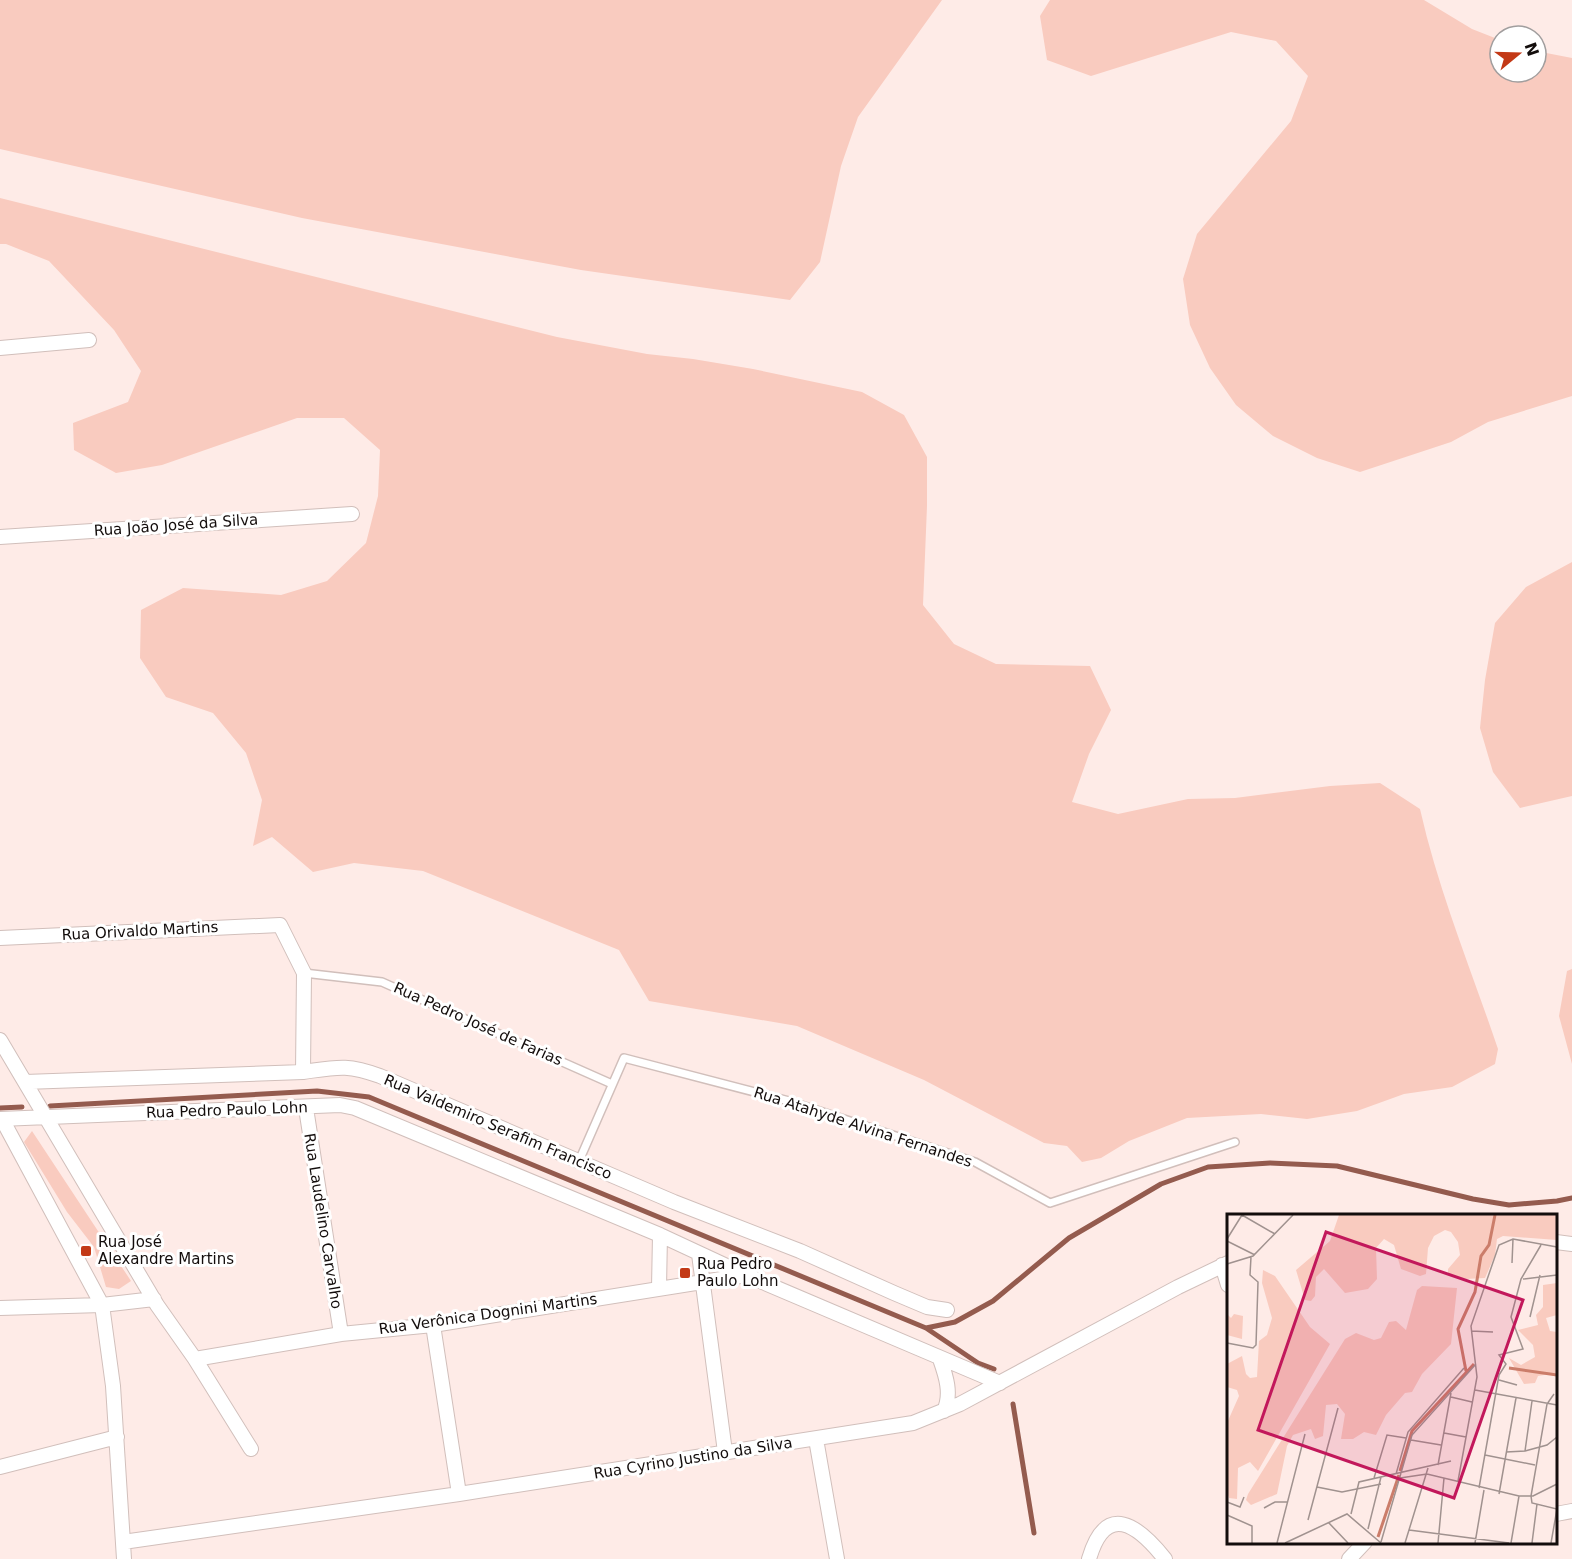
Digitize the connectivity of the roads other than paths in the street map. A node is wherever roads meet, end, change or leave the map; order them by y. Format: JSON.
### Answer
{"nodes":[{"id":1,"x":89,"y":340,"type":"dead end"},
{"id":2,"x":0,"y":348,"type":"edge"},
{"id":3,"x":352,"y":514,"type":"dead end"},
{"id":4,"x":0,"y":537,"type":"edge"},
{"id":5,"x":0,"y":938,"type":"edge"},
{"id":6,"x":304,"y":973,"type":"junction"},
{"id":7,"x":0,"y":1040,"type":"edge"},
{"id":8,"x":303,"y":1072,"type":"junction"},
{"id":9,"x":25,"y":1082,"type":"junction"},
{"id":10,"x":612,"y":1084,"type":"junction"},
{"id":11,"x":306,"y":1108,"type":"junction"},
{"id":12,"x":46,"y":1117,"type":"junction"},
{"id":13,"x":1,"y":1119,"type":"edge"},
{"id":14,"x":1235,"y":1142,"type":"dead end"},
{"id":15,"x":579,"y":1161,"type":"junction"},
{"id":16,"x":660,"y":1235,"type":"junction"},
{"id":17,"x":1557,"y":1242,"type":"edge"},
{"id":18,"x":1572,"y":1245,"type":"edge"},
{"id":19,"x":699,"y":1254,"type":"junction"},
{"id":20,"x":1225,"y":1264,"type":"edge"},
{"id":21,"x":746,"y":1275,"type":"junction"},
{"id":22,"x":703,"y":1282,"type":"junction"},
{"id":23,"x":659,"y":1288,"type":"junction"},
{"id":24,"x":154,"y":1299,"type":"junction"},
{"id":25,"x":102,"y":1305,"type":"junction"},
{"id":26,"x":0,"y":1308,"type":"edge"},
{"id":27,"x":947,"y":1310,"type":"dead end"},
{"id":28,"x":433,"y":1325,"type":"junction"},
{"id":29,"x":341,"y":1334,"type":"junction"},
{"id":30,"x":195,"y":1359,"type":"junction"},
{"id":31,"x":940,"y":1359,"type":"junction"},
{"id":32,"x":1000,"y":1383,"type":"junction"},
{"id":33,"x":944,"y":1411,"type":"junction"},
{"id":34,"x":117,"y":1437,"type":"junction"},
{"id":35,"x":816,"y":1439,"type":"junction"},
{"id":36,"x":251,"y":1449,"type":"dead end"},
{"id":37,"x":725,"y":1452,"type":"junction"},
{"id":38,"x":0,"y":1467,"type":"edge"},
{"id":39,"x":459,"y":1494,"type":"junction"},
{"id":40,"x":1572,"y":1511,"type":"edge"},
{"id":41,"x":1557,"y":1514,"type":"edge"},
{"id":42,"x":123,"y":1542,"type":"junction"},
{"id":43,"x":1363,"y":1544,"type":"edge"},
{"id":44,"x":124,"y":1559,"type":"edge"},
{"id":45,"x":837,"y":1559,"type":"edge"},
{"id":46,"x":1089,"y":1559,"type":"edge"},
{"id":47,"x":1165,"y":1559,"type":"edge"},
{"id":48,"x":1349,"y":1559,"type":"edge"}],
"edges":[{"from":1,"to":2,"type":"street"},
{"from":3,"to":4,"type":"street","name":"Rua João José da Silva"},
{"from":5,"to":6,"type":"street","name":"Rua Orivaldo Martins"},
{"from":6,"to":8,"type":"street"},
{"from":6,"to":10,"type":"lane","name":"Rua Pedro José de Farias"},
{"from":7,"to":9,"type":"street"},
{"from":8,"to":9,"type":"street","name":"Rua Valdemiro Serafim Francisco"},
{"from":8,"to":15,"type":"street","name":"Rua Valdemiro Serafim Francisco"},
{"from":9,"to":12,"type":"street"},
{"from":10,"to":14,"type":"lane","name":"Rua Atahyde Alvina Fernandes"},
{"from":10,"to":15,"type":"lane","name":"Rua Atahyde Alvina Fernandes"},
{"from":11,"to":12,"type":"street","name":"Rua Pedro Paulo Lohn"},
{"from":11,"to":16,"type":"street","name":"Rua Pedro Paulo Lohn"},
{"from":11,"to":29,"type":"street","name":"Rua Laudelino Carvalho"},
{"from":12,"to":13,"type":"street","name":"Rua Pedro Paulo Lohn"},
{"from":12,"to":24,"type":"street"},
{"from":13,"to":25,"type":"street"},
{"from":15,"to":27,"type":"street","name":"Rua Valdemiro Serafim Francisco"},
{"from":16,"to":19,"type":"street","name":"Rua Pedro Paulo Lohn"},
{"from":16,"to":23,"type":"street"},
{"from":17,"to":18,"type":"street"},
{"from":19,"to":21,"type":"street","name":"Rua Pedro Paulo Lohn"},
{"from":19,"to":22,"type":"street"},
{"from":20,"to":32,"type":"street","name":"Rua Cyrino Justino da Silva"},
{"from":21,"to":22,"type":"street","name":"Rua Verônica Dognini Martins"},
{"from":21,"to":31,"type":"street","name":"Rua Pedro Paulo Lohn"},
{"from":22,"to":23,"type":"street","name":"Rua Verônica Dognini Martins"},
{"from":22,"to":37,"type":"street"},
{"from":23,"to":28,"type":"street","name":"Rua Verônica Dognini Martins"},
{"from":24,"to":25,"type":"street"},
{"from":24,"to":30,"type":"street"},
{"from":25,"to":26,"type":"street"},
{"from":25,"to":34,"type":"street"},
{"from":28,"to":29,"type":"street","name":"Rua Verônica Dognini Martins"},
{"from":28,"to":39,"type":"street"},
{"from":29,"to":30,"type":"street","name":"Rua Verônica Dognini Martins"},
{"from":30,"to":36,"type":"street"},
{"from":31,"to":32,"type":"street","name":"Rua Pedro Paulo Lohn"},
{"from":31,"to":33,"type":"street"},
{"from":32,"to":33,"type":"street","name":"Rua Cyrino Justino da Silva"},
{"from":33,"to":35,"type":"street","name":"Rua Cyrino Justino da Silva"},
{"from":34,"to":38,"type":"street"},
{"from":34,"to":42,"type":"street"},
{"from":35,"to":37,"type":"street","name":"Rua Cyrino Justino da Silva"},
{"from":35,"to":45,"type":"street"},
{"from":37,"to":39,"type":"street","name":"Rua Cyrino Justino da Silva"},
{"from":39,"to":42,"type":"street","name":"Rua Cyrino Justino da Silva"},
{"from":40,"to":41,"type":"street"},
{"from":42,"to":44,"type":"street"},
{"from":43,"to":48,"type":"street"},
{"from":46,"to":47,"type":"street"}]}
